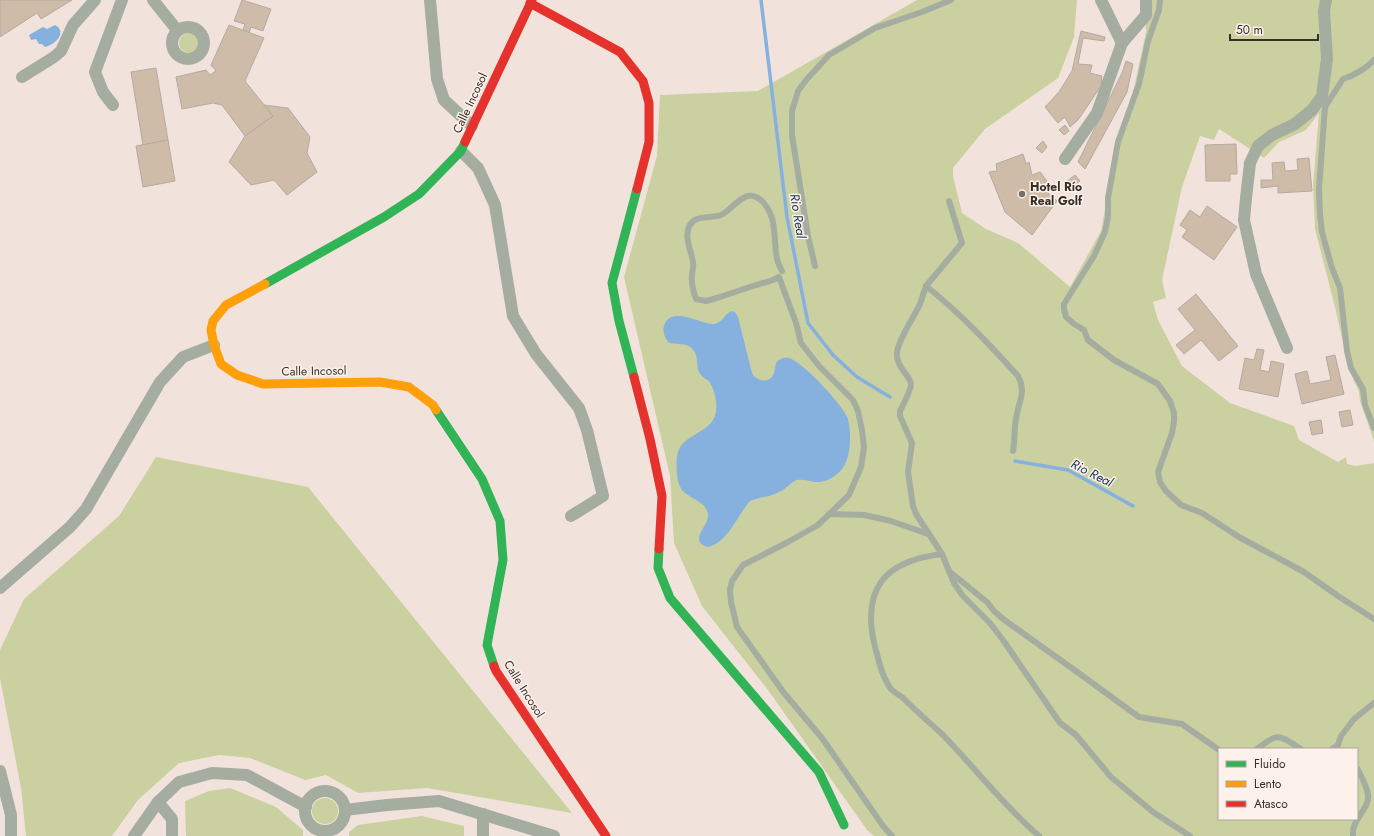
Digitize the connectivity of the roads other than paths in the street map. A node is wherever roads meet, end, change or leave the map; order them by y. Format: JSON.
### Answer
{"nodes":[{"id":1,"x":95,"y":0,"type":"edge"},
{"id":2,"x":122,"y":0,"type":"edge"},
{"id":3,"x":153,"y":0,"type":"edge"},
{"id":4,"x":430,"y":0,"type":"edge"},
{"id":5,"x":951,"y":0,"type":"edge"},
{"id":6,"x":1101,"y":0,"type":"edge"},
{"id":7,"x":1146,"y":0,"type":"edge"},
{"id":8,"x":1160,"y":0,"type":"edge"},
{"id":9,"x":1326,"y":0,"type":"edge"},
{"id":10,"x":531,"y":2,"type":"edge"},
{"id":11,"x":177,"y":30,"type":"dead end"},
{"id":12,"x":1122,"y":43,"type":"junction"},
{"id":13,"x":1374,"y":60,"type":"edge"},
{"id":14,"x":22,"y":77,"type":"dead end"},
{"id":15,"x":113,"y":105,"type":"dead end"},
{"id":16,"x":472,"y":126,"type":"junction"},
{"id":17,"x":461,"y":151,"type":"junction"},
{"id":18,"x":1065,"y":159,"type":"dead end"},
{"id":19,"x":949,"y":201,"type":"dead end"},
{"id":20,"x":815,"y":266,"type":"dead end"},
{"id":21,"x":782,"y":270,"type":"dead end"},
{"id":22,"x":926,"y":286,"type":"junction"},
{"id":23,"x":214,"y":345,"type":"junction"},
{"id":24,"x":1287,"y":348,"type":"dead end"},
{"id":25,"x":1374,"y":428,"type":"edge"},
{"id":26,"x":1013,"y":451,"type":"dead end"},
{"id":27,"x":829,"y":514,"type":"junction"},
{"id":28,"x":571,"y":516,"type":"dead end"},
{"id":29,"x":928,"y":534,"type":"junction"},
{"id":30,"x":942,"y":554,"type":"junction"},
{"id":31,"x":949,"y":570,"type":"junction"},
{"id":32,"x":0,"y":588,"type":"edge"},
{"id":33,"x":1374,"y":619,"type":"edge"},
{"id":34,"x":1374,"y":703,"type":"edge"},
{"id":35,"x":1258,"y":748,"type":"edge"},
{"id":36,"x":1300,"y":748,"type":"edge"},
{"id":37,"x":1337,"y":748,"type":"edge"},
{"id":38,"x":1218,"y":749,"type":"edge"},
{"id":39,"x":1358,"y":770,"type":"edge"},
{"id":40,"x":0,"y":771,"type":"edge"},
{"id":41,"x":158,"y":802,"type":"junction"},
{"id":42,"x":306,"y":807,"type":"junction"},
{"id":43,"x":345,"y":810,"type":"junction"},
{"id":44,"x":482,"y":814,"type":"junction"},
{"id":45,"x":1358,"y":817,"type":"edge"},
{"id":46,"x":1356,"y":820,"type":"edge"},
{"id":47,"x":844,"y":825,"type":"dead end"},
{"id":48,"x":314,"y":832,"type":"edge"},
{"id":49,"x":335,"y":832,"type":"edge"},
{"id":50,"x":11,"y":836,"type":"edge"},
{"id":51,"x":134,"y":836,"type":"edge"},
{"id":52,"x":172,"y":836,"type":"edge"},
{"id":53,"x":483,"y":836,"type":"edge"},
{"id":54,"x":554,"y":836,"type":"edge"},
{"id":55,"x":606,"y":836,"type":"edge"},
{"id":56,"x":892,"y":836,"type":"edge"},
{"id":57,"x":1039,"y":836,"type":"edge"},
{"id":58,"x":1190,"y":836,"type":"edge"},
{"id":59,"x":1353,"y":836,"type":"edge"}],
"edges":[{"from":1,"to":14,"type":"street"},
{"from":2,"to":15,"type":"street"},
{"from":3,"to":11,"type":"street"},
{"from":4,"to":16,"type":"street"},
{"from":5,"to":20,"type":"lane"},
{"from":6,"to":12,"type":"street"},
{"from":7,"to":12,"type":"street"},
{"from":8,"to":33,"type":"lane"},
{"from":9,"to":24,"type":"street"},
{"from":10,"to":16,"type":"street","name":"Calle Incosol"},
{"from":10,"to":47,"type":"street"},
{"from":12,"to":18,"type":"street"},
{"from":13,"to":25,"type":"lane"},
{"from":16,"to":17,"type":"street","name":"Calle Incosol"},
{"from":17,"to":23,"type":"street","name":"Calle Incosol"},
{"from":17,"to":28,"type":"street"},
{"from":19,"to":22,"type":"lane"},
{"from":21,"to":27,"type":"lane"},
{"from":22,"to":26,"type":"lane"},
{"from":22,"to":29,"type":"lane"},
{"from":23,"to":32,"type":"street"},
{"from":23,"to":55,"type":"street","name":"Calle Incosol"},
{"from":27,"to":29,"type":"lane"},
{"from":27,"to":56,"type":"lane"},
{"from":29,"to":30,"type":"lane"},
{"from":30,"to":31,"type":"lane"},
{"from":30,"to":57,"type":"lane"},
{"from":31,"to":38,"type":"lane"},
{"from":31,"to":58,"type":"lane"},
{"from":34,"to":37,"type":"lane"},
{"from":35,"to":36,"type":"lane"},
{"from":39,"to":45,"type":"lane"},
{"from":40,"to":50,"type":"street"},
{"from":41,"to":42,"type":"street"},
{"from":41,"to":51,"type":"street"},
{"from":41,"to":52,"type":"street"},
{"from":42,"to":43,"type":"street"},
{"from":42,"to":48,"type":"street"},
{"from":43,"to":44,"type":"street"},
{"from":43,"to":49,"type":"street"},
{"from":44,"to":53,"type":"street"},
{"from":44,"to":54,"type":"street"},
{"from":46,"to":59,"type":"lane"},
{"from":48,"to":49,"type":"street"}]}
